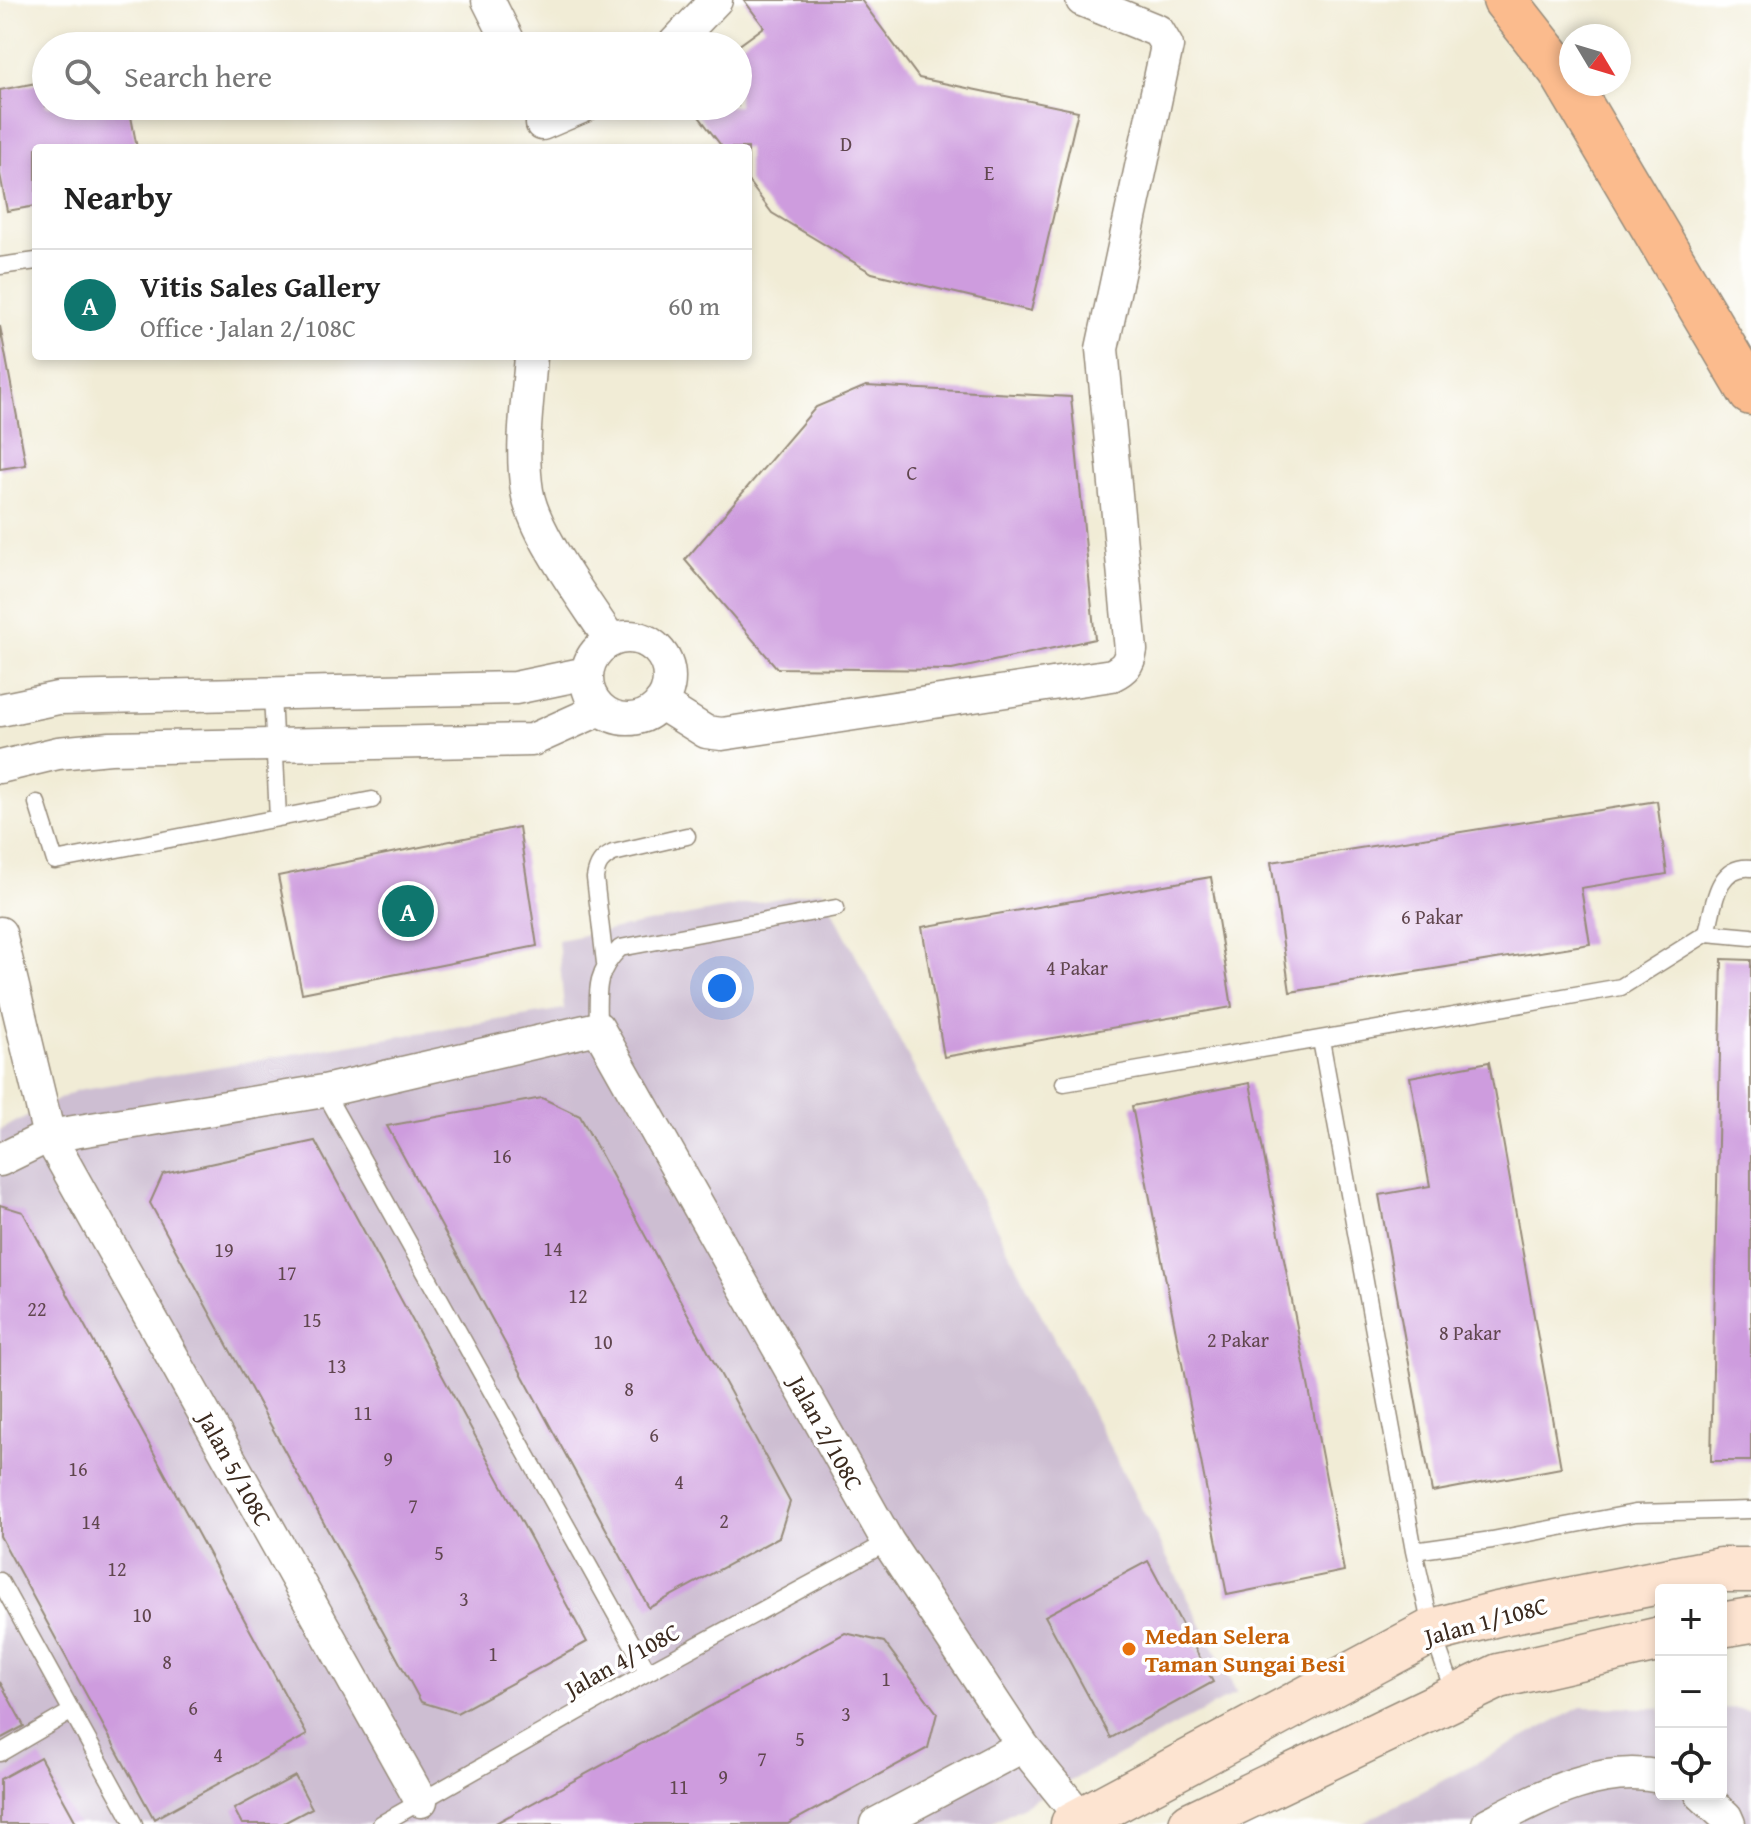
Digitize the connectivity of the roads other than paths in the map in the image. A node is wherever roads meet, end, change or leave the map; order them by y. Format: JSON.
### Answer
{"nodes":[{"id":1,"x":488,"y":0,"type":"edge"},
{"id":2,"x":716,"y":0,"type":"edge"},
{"id":3,"x":1082,"y":0,"type":"edge"},
{"id":4,"x":1505,"y":0,"type":"edge"},
{"id":5,"x":504,"y":32,"type":"edge"},
{"id":6,"x":685,"y":32,"type":"edge"},
{"id":7,"x":32,"y":262,"type":"edge"},
{"id":8,"x":0,"y":266,"type":"edge"},
{"id":9,"x":531,"y":360,"type":"edge"},
{"id":10,"x":1751,"y":393,"type":"edge"},
{"id":11,"x":611,"y":641,"type":"junction"},
{"id":12,"x":587,"y":673,"type":"junction"},
{"id":13,"x":272,"y":694,"type":"junction"},
{"id":14,"x":660,"y":703,"type":"junction"},
{"id":15,"x":601,"y":709,"type":"junction"},
{"id":16,"x":0,"y":710,"type":"edge"},
{"id":17,"x":275,"y":745,"type":"junction"},
{"id":18,"x":0,"y":767,"type":"edge"},
{"id":19,"x":372,"y":800,"type":"dead end"},
{"id":20,"x":37,"y":803,"type":"dead end"},
{"id":21,"x":278,"y":818,"type":"junction"},
{"id":22,"x":687,"y":836,"type":"dead end"},
{"id":23,"x":1751,"y":868,"type":"edge"},
{"id":24,"x":836,"y":908,"type":"dead end"},
{"id":25,"x":0,"y":933,"type":"edge"},
{"id":26,"x":1707,"y":933,"type":"junction"},
{"id":27,"x":1751,"y":937,"type":"edge"},
{"id":28,"x":605,"y":963,"type":"junction"},
{"id":29,"x":598,"y":1028,"type":"junction"},
{"id":30,"x":1321,"y":1040,"type":"junction"},
{"id":31,"x":1064,"y":1083,"type":"dead end"},
{"id":32,"x":324,"y":1091,"type":"junction"},
{"id":33,"x":49,"y":1136,"type":"junction"},
{"id":34,"x":0,"y":1160,"type":"edge"},
{"id":35,"x":1751,"y":1510,"type":"edge"},
{"id":36,"x":888,"y":1542,"type":"junction"},
{"id":37,"x":1414,"y":1551,"type":"junction"},
{"id":38,"x":1751,"y":1570,"type":"edge"},
{"id":39,"x":0,"y":1581,"type":"edge"},
{"id":40,"x":1751,"y":1620,"type":"edge"},
{"id":41,"x":1727,"y":1624,"type":"edge"},
{"id":42,"x":1432,"y":1631,"type":"junction"},
{"id":43,"x":1655,"y":1640,"type":"edge"},
{"id":44,"x":648,"y":1672,"type":"junction"},
{"id":45,"x":1455,"y":1697,"type":"junction"},
{"id":46,"x":72,"y":1711,"type":"junction"},
{"id":47,"x":1023,"y":1746,"type":"junction"},
{"id":48,"x":0,"y":1753,"type":"edge"},
{"id":49,"x":1655,"y":1776,"type":"edge"},
{"id":50,"x":1708,"y":1800,"type":"edge"},
{"id":51,"x":412,"y":1812,"type":"edge"},
{"id":52,"x":1081,"y":1822,"type":"edge"},
{"id":53,"x":134,"y":1824,"type":"edge"},
{"id":54,"x":381,"y":1824,"type":"edge"},
{"id":55,"x":876,"y":1824,"type":"edge"},
{"id":56,"x":1191,"y":1824,"type":"edge"},
{"id":57,"x":1488,"y":1824,"type":"edge"},
{"id":58,"x":1729,"y":1824,"type":"edge"}],
"edges":[{"from":1,"to":5,"type":"street"},
{"from":2,"to":6,"type":"street"},
{"from":3,"to":14,"type":"street"},
{"from":4,"to":10,"type":"highway"},
{"from":7,"to":8,"type":"lane"},
{"from":9,"to":11,"type":"street"},
{"from":11,"to":12,"type":"street"},
{"from":11,"to":14,"type":"street"},
{"from":12,"to":13,"type":"street"},
{"from":12,"to":15,"type":"street"},
{"from":13,"to":16,"type":"street"},
{"from":13,"to":17,"type":"lane"},
{"from":14,"to":15,"type":"street"},
{"from":15,"to":17,"type":"street"},
{"from":17,"to":18,"type":"street"},
{"from":17,"to":21,"type":"lane"},
{"from":19,"to":21,"type":"lane"},
{"from":20,"to":21,"type":"lane"},
{"from":22,"to":28,"type":"lane"},
{"from":23,"to":26,"type":"lane"},
{"from":24,"to":28,"type":"lane"},
{"from":25,"to":33,"type":"street","name":"Jalan 5/108C"},
{"from":26,"to":27,"type":"lane"},
{"from":26,"to":30,"type":"lane"},
{"from":28,"to":29,"type":"lane"},
{"from":29,"to":32,"type":"street"},
{"from":29,"to":36,"type":"street","name":"Jalan 2/108C"},
{"from":30,"to":31,"type":"lane"},
{"from":30,"to":37,"type":"lane"},
{"from":32,"to":33,"type":"street"},
{"from":32,"to":44,"type":"lane"},
{"from":33,"to":34,"type":"street"},
{"from":33,"to":51,"type":"street","name":"Jalan 5/108C"},
{"from":35,"to":37,"type":"lane"},
{"from":36,"to":44,"type":"lane","name":"Jalan 4/108C"},
{"from":36,"to":47,"type":"street","name":"Jalan 2/108C"},
{"from":37,"to":42,"type":"lane"},
{"from":38,"to":42,"type":"street","name":"Jalan 1/108C"},
{"from":39,"to":46,"type":"lane"},
{"from":40,"to":41,"type":"street"},
{"from":42,"to":45,"type":"lane"},
{"from":42,"to":52,"type":"street","name":"Jalan 1/108C"},
{"from":43,"to":45,"type":"street"},
{"from":44,"to":51,"type":"lane","name":"Jalan 4/108C"},
{"from":45,"to":56,"type":"street"},
{"from":46,"to":48,"type":"lane"},
{"from":46,"to":53,"type":"lane"},
{"from":47,"to":52,"type":"street","name":"Jalan 2/108C"},
{"from":47,"to":55,"type":"street"},
{"from":49,"to":57,"type":"street"},
{"from":50,"to":58,"type":"street"},
{"from":51,"to":54,"type":"lane","name":"Jalan 4/108C"}]}
